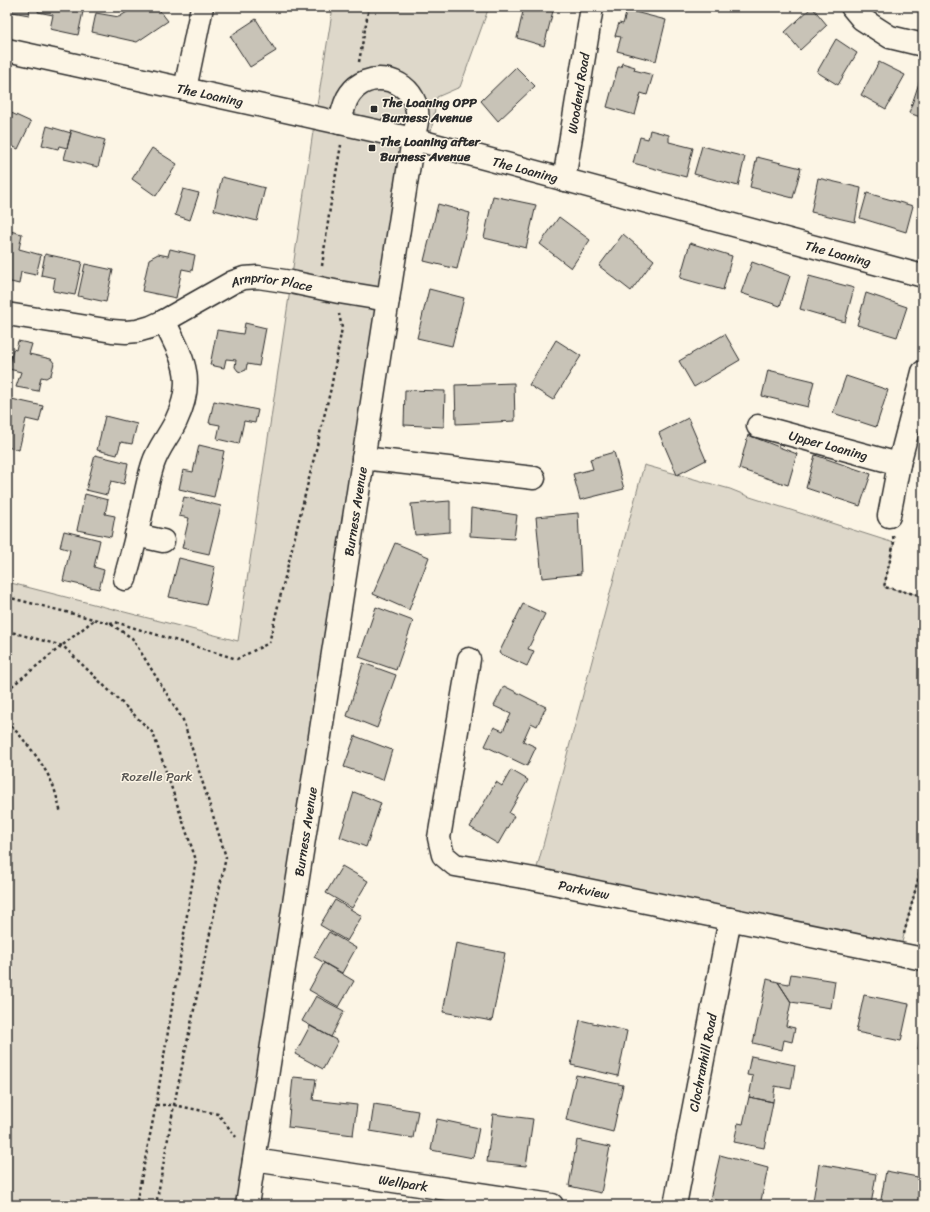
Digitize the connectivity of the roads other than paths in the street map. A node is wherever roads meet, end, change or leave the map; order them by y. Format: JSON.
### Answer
{"nodes":[{"id":1,"x":202,"y":7,"type":"edge"},
{"id":2,"x":592,"y":7,"type":"edge"},
{"id":3,"x":852,"y":7,"type":"edge"},
{"id":4,"x":923,"y":45,"type":"edge"},
{"id":5,"x":7,"y":50,"type":"edge"},
{"id":6,"x":186,"y":89,"type":"junction"},
{"id":7,"x":343,"y":124,"type":"junction"},
{"id":8,"x":413,"y":139,"type":"junction"},
{"id":9,"x":564,"y":180,"type":"junction"},
{"id":10,"x":923,"y":276,"type":"edge"},
{"id":11,"x":388,"y":300,"type":"junction"},
{"id":12,"x":7,"y":314,"type":"edge"},
{"id":13,"x":164,"y":321,"type":"junction"},
{"id":14,"x":923,"y":372,"type":"edge"},
{"id":15,"x":758,"y":426,"type":"dead end"},
{"id":16,"x":364,"y":458,"type":"junction"},
{"id":17,"x":899,"y":464,"type":"junction"},
{"id":18,"x":534,"y":478,"type":"dead end"},
{"id":19,"x":888,"y":516,"type":"road end"},
{"id":20,"x":136,"y":535,"type":"junction"},
{"id":21,"x":163,"y":541,"type":"dead end"},
{"id":22,"x":125,"y":579,"type":"dead end"},
{"id":23,"x":469,"y":659,"type":"dead end"},
{"id":24,"x":730,"y":919,"type":"junction"},
{"id":25,"x":923,"y":959,"type":"edge"},
{"id":26,"x":254,"y":1160,"type":"junction"},
{"id":27,"x":247,"y":1205,"type":"edge"},
{"id":28,"x":552,"y":1205,"type":"edge"},
{"id":29,"x":675,"y":1205,"type":"edge"}],
"edges":[{"from":1,"to":6,"type":"street"},
{"from":2,"to":9,"type":"street","name":"Woodend Road"},
{"from":3,"to":4,"type":"street"},
{"from":5,"to":6,"type":"street","name":"The Loaning"},
{"from":6,"to":7,"type":"street","name":"The Loaning"},
{"from":7,"to":8,"type":"street","name":"The Loaning"},
{"from":7,"to":8,"type":"street","name":"Burness Avenue"},
{"from":8,"to":9,"type":"street","name":"The Loaning"},
{"from":8,"to":11,"type":"street","name":"Burness Avenue"},
{"from":9,"to":10,"type":"street","name":"The Loaning"},
{"from":11,"to":13,"type":"street","name":"Arnprior Place"},
{"from":11,"to":16,"type":"street","name":"Burness Avenue"},
{"from":12,"to":13,"type":"street","name":"Arnprior Place"},
{"from":13,"to":20,"type":"street"},
{"from":14,"to":17,"type":"street"},
{"from":15,"to":17,"type":"street","name":"Upper Loaning"},
{"from":16,"to":18,"type":"street","name":"Burness Avenue"},
{"from":16,"to":26,"type":"street","name":"Burness Avenue"},
{"from":17,"to":19,"type":"street"},
{"from":20,"to":21,"type":"street"},
{"from":20,"to":22,"type":"street"},
{"from":23,"to":24,"type":"street","name":"Parkview"},
{"from":24,"to":25,"type":"street","name":"Parkview"},
{"from":24,"to":29,"type":"street","name":"Clochranhill Road"},
{"from":26,"to":27,"type":"street","name":"Burness Avenue"},
{"from":26,"to":28,"type":"street","name":"Wellpark"}]}
